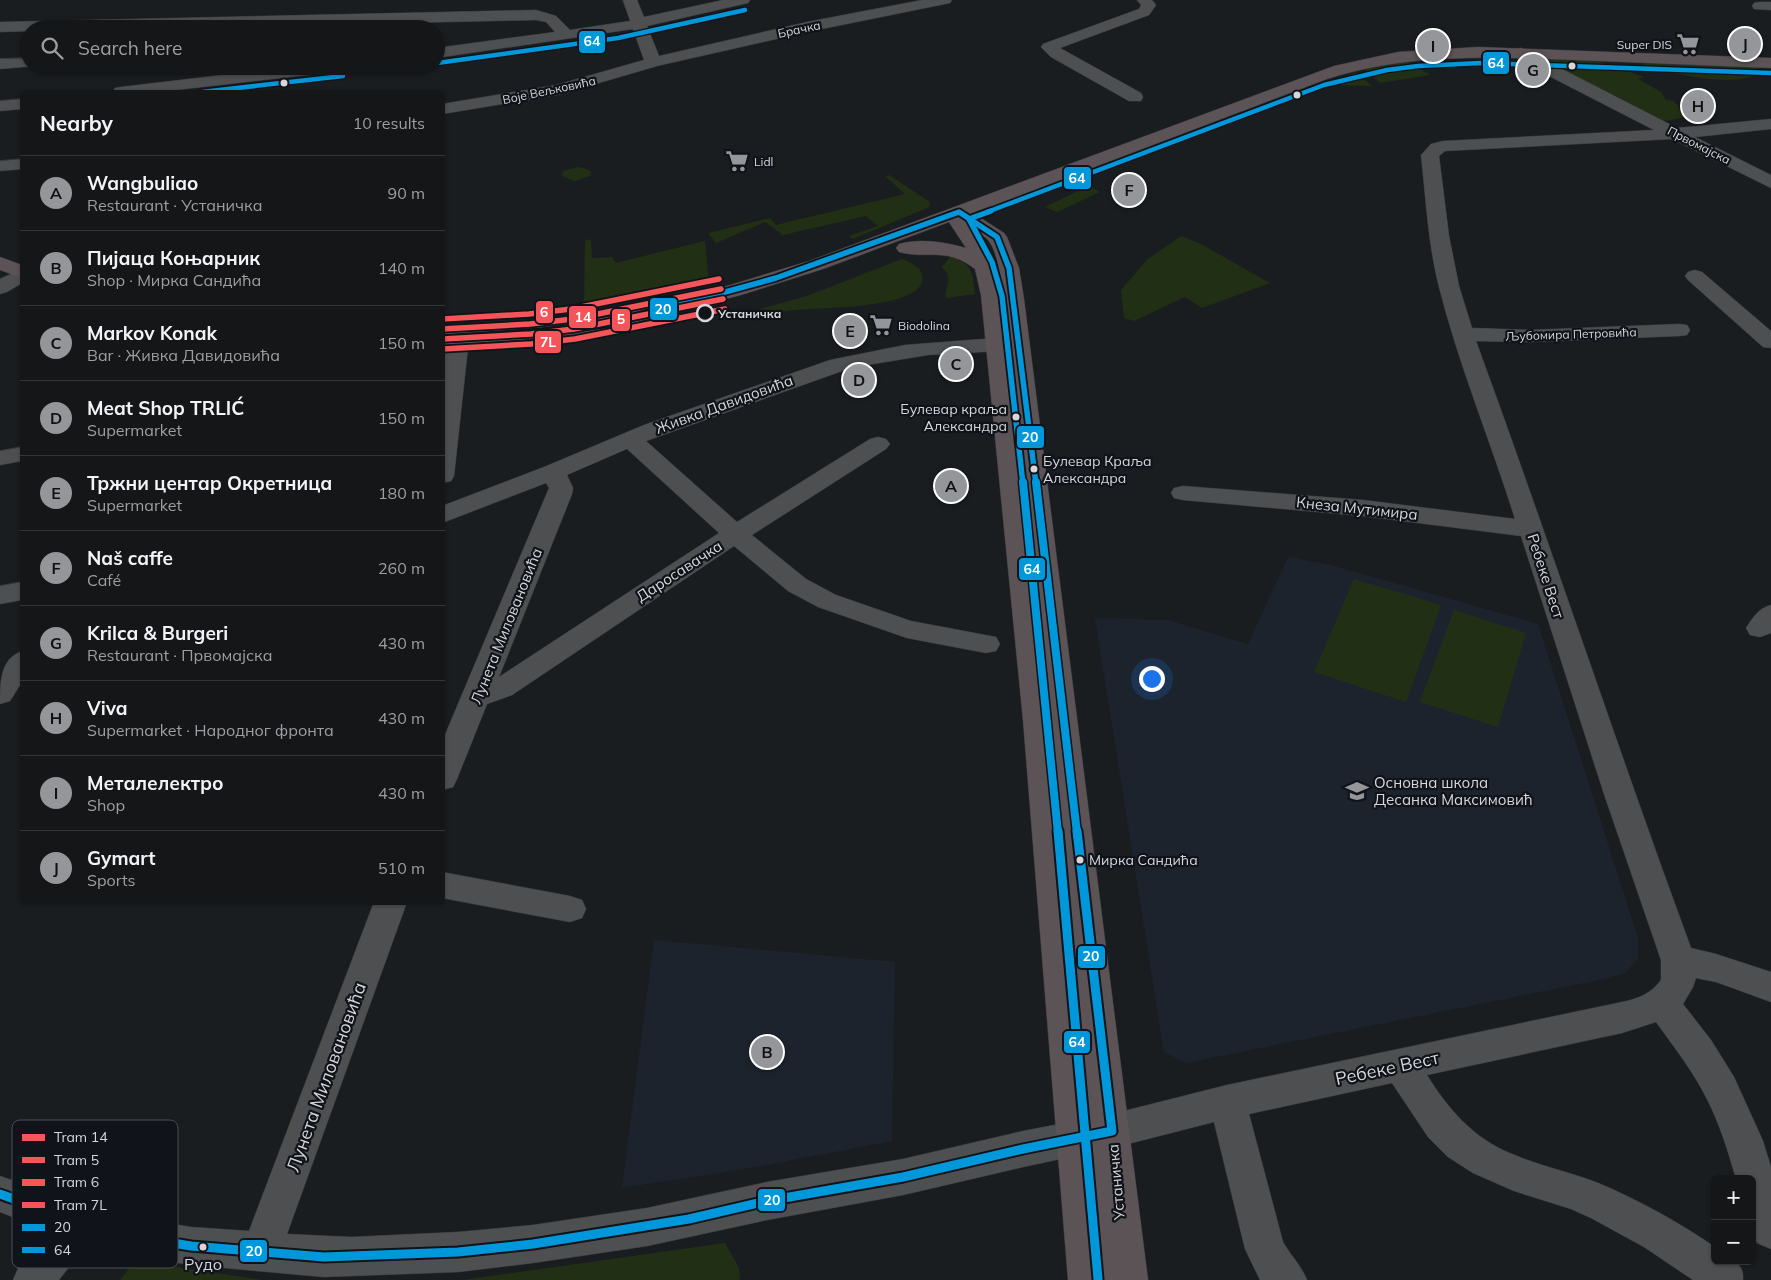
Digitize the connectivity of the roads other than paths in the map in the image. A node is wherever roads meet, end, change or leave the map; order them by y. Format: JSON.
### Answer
{"nodes":[{"id":1,"x":630,"y":0,"type":"edge"},
{"id":2,"x":743,"y":0,"type":"edge"},
{"id":3,"x":945,"y":0,"type":"edge"},
{"id":4,"x":1144,"y":0,"type":"edge"},
{"id":5,"x":336,"y":18,"type":"edge"},
{"id":6,"x":261,"y":20,"type":"edge"},
{"id":7,"x":639,"y":23,"type":"junction"},
{"id":8,"x":20,"y":26,"type":"edge"},
{"id":9,"x":0,"y":27,"type":"edge"},
{"id":10,"x":566,"y":35,"type":"junction"},
{"id":11,"x":445,"y":52,"type":"edge"},
{"id":12,"x":1521,"y":53,"type":"junction"},
{"id":13,"x":653,"y":62,"type":"junction"},
{"id":14,"x":20,"y":63,"type":"edge"},
{"id":15,"x":0,"y":64,"type":"edge"},
{"id":16,"x":1771,"y":64,"type":"edge"},
{"id":17,"x":258,"y":75,"type":"edge"},
{"id":18,"x":314,"y":75,"type":"edge"},
{"id":19,"x":137,"y":90,"type":"edge"},
{"id":20,"x":315,"y":90,"type":"edge"},
{"id":21,"x":1136,"y":97,"type":"dead end"},
{"id":22,"x":20,"y":104,"type":"edge"},
{"id":23,"x":0,"y":106,"type":"edge"},
{"id":24,"x":445,"y":109,"type":"edge"},
{"id":25,"x":1771,"y":124,"type":"edge"},
{"id":26,"x":1179,"y":130,"type":"junction"},
{"id":27,"x":1677,"y":133,"type":"junction"},
{"id":28,"x":20,"y":164,"type":"edge"},
{"id":29,"x":0,"y":166,"type":"edge"},
{"id":30,"x":1771,"y":182,"type":"edge"},
{"id":31,"x":1018,"y":206,"type":"junction"},
{"id":32,"x":963,"y":219,"type":"junction"},
{"id":33,"x":997,"y":237,"type":"junction"},
{"id":34,"x":906,"y":248,"type":"junction"},
{"id":35,"x":0,"y":263,"type":"edge"},
{"id":36,"x":986,"y":268,"type":"junction"},
{"id":37,"x":20,"y":273,"type":"edge"},
{"id":38,"x":20,"y":275,"type":"edge"},
{"id":39,"x":1695,"y":276,"type":"dead end"},
{"id":40,"x":0,"y":288,"type":"edge"},
{"id":41,"x":612,"y":323,"type":"junction"},
{"id":42,"x":1678,"y":330,"type":"dead end"},
{"id":43,"x":1463,"y":334,"type":"junction"},
{"id":44,"x":450,"y":339,"type":"edge"},
{"id":45,"x":1771,"y":342,"type":"edge"},
{"id":46,"x":1008,"y":344,"type":"junction"},
{"id":47,"x":446,"y":423,"type":"edge"},
{"id":48,"x":445,"y":436,"type":"edge"},
{"id":49,"x":630,"y":439,"type":"junction"},
{"id":50,"x":878,"y":444,"type":"dead end"},
{"id":51,"x":20,"y":454,"type":"edge"},
{"id":52,"x":0,"y":458,"type":"edge"},
{"id":53,"x":554,"y":472,"type":"junction"},
{"id":54,"x":1183,"y":493,"type":"dead end"},
{"id":55,"x":445,"y":514,"type":"edge"},
{"id":56,"x":1531,"y":529,"type":"junction"},
{"id":57,"x":735,"y":534,"type":"junction"},
{"id":58,"x":20,"y":591,"type":"edge"},
{"id":59,"x":0,"y":595,"type":"edge"},
{"id":60,"x":986,"y":644,"type":"dead end"},
{"id":61,"x":20,"y":664,"type":"edge"},
{"id":62,"x":0,"y":694,"type":"edge"},
{"id":63,"x":478,"y":694,"type":"junction"},
{"id":64,"x":445,"y":772,"type":"edge"},
{"id":65,"x":445,"y":886,"type":"edge"},
{"id":66,"x":390,"y":905,"type":"edge"},
{"id":67,"x":570,"y":909,"type":"dead end"},
{"id":68,"x":1678,"y":960,"type":"junction"},
{"id":69,"x":1771,"y":987,"type":"edge"},
{"id":70,"x":1662,"y":1003,"type":"junction"},
{"id":71,"x":1401,"y":1066,"type":"junction"},
{"id":72,"x":1228,"y":1102,"type":"junction"},
{"id":73,"x":1112,"y":1131,"type":"junction"},
{"id":74,"x":1076,"y":1138,"type":"junction"},
{"id":75,"x":0,"y":1194,"type":"edge"},
{"id":76,"x":12,"y":1199,"type":"edge"},
{"id":77,"x":1771,"y":1230,"type":"edge"},
{"id":78,"x":178,"y":1244,"type":"edge"},
{"id":79,"x":262,"y":1252,"type":"junction"},
{"id":80,"x":43,"y":1268,"type":"edge"},
{"id":81,"x":1724,"y":1278,"type":"dead end"},
{"id":82,"x":33,"y":1280,"type":"edge"},
{"id":83,"x":1088,"y":1280,"type":"edge"},
{"id":84,"x":1128,"y":1280,"type":"edge"},
{"id":85,"x":1288,"y":1280,"type":"edge"}],
"edges":[{"from":1,"to":7,"type":"street"},
{"from":2,"to":7,"type":"street"},
{"from":3,"to":13,"type":"street","name":"Брачка"},
{"from":4,"to":21,"type":"street"},
{"from":5,"to":6,"type":"street"},
{"from":5,"to":10,"type":"street"},
{"from":7,"to":10,"type":"street"},
{"from":7,"to":13,"type":"street"},
{"from":8,"to":9,"type":"street"},
{"from":10,"to":11,"type":"street"},
{"from":12,"to":16,"type":"main road"},
{"from":12,"to":26,"type":"main road"},
{"from":12,"to":27,"type":"street","name":"Првомајска"},
{"from":13,"to":24,"type":"street","name":"Воје Вељковића"},
{"from":14,"to":15,"type":"street"},
{"from":17,"to":19,"type":"street"},
{"from":18,"to":20,"type":"street"},
{"from":22,"to":23,"type":"street"},
{"from":25,"to":27,"type":"street"},
{"from":26,"to":31,"type":"main road"},
{"from":26,"to":32,"type":"main road"},
{"from":27,"to":30,"type":"street","name":"Првомајска"},
{"from":27,"to":43,"type":"street","name":"Ребеке Вест"},
{"from":28,"to":29,"type":"street"},
{"from":31,"to":32,"type":"main road"},
{"from":31,"to":33,"type":"main road"},
{"from":32,"to":33,"type":"main road"},
{"from":32,"to":34,"type":"main road"},
{"from":32,"to":36,"type":"main road","name":"Устаничка"},
{"from":32,"to":41,"type":"main road"},
{"from":33,"to":46,"type":"main road","name":"Устаничка"},
{"from":34,"to":36,"type":"main road"},
{"from":34,"to":41,"type":"main road"},
{"from":35,"to":37,"type":"main road"},
{"from":36,"to":46,"type":"main road","name":"Устаничка"},
{"from":38,"to":40,"type":"street"},
{"from":39,"to":45,"type":"street"},
{"from":41,"to":44,"type":"main road"},
{"from":42,"to":43,"type":"street","name":"Љубомира Петровића"},
{"from":43,"to":56,"type":"street","name":"Ребеке Вест"},
{"from":44,"to":47,"type":"street"},
{"from":46,"to":49,"type":"street","name":"Живка Давидовића"},
{"from":46,"to":73,"type":"main road","name":"Устаничка"},
{"from":46,"to":74,"type":"main road","name":"Устаничка"},
{"from":47,"to":48,"type":"street"},
{"from":49,"to":53,"type":"street","name":"Живка Давидовића"},
{"from":49,"to":57,"type":"street"},
{"from":50,"to":57,"type":"street","name":"Даросавачка"},
{"from":51,"to":52,"type":"street"},
{"from":53,"to":55,"type":"street","name":"Живка Давидовића"},
{"from":53,"to":63,"type":"street","name":"Лунета Миловановића"},
{"from":54,"to":56,"type":"street","name":"Кнеза Мутимира"},
{"from":56,"to":68,"type":"street","name":"Ребеке Вест"},
{"from":57,"to":60,"type":"street"},
{"from":57,"to":63,"type":"street","name":"Даросавачка"},
{"from":58,"to":59,"type":"street"},
{"from":61,"to":62,"type":"street"},
{"from":63,"to":64,"type":"street","name":"Лунета Миловановића"},
{"from":65,"to":67,"type":"street"},
{"from":66,"to":79,"type":"street","name":"Лунета Миловановића"},
{"from":68,"to":69,"type":"street"},
{"from":68,"to":70,"type":"street","name":"Ребеке Вест"},
{"from":70,"to":71,"type":"street","name":"Ребеке Вест"},
{"from":70,"to":77,"type":"street"},
{"from":71,"to":72,"type":"street","name":"Ребеке Вест"},
{"from":71,"to":81,"type":"street"},
{"from":72,"to":73,"type":"street","name":"Ребеке Вест"},
{"from":72,"to":85,"type":"street"},
{"from":73,"to":74,"type":"street","name":"Ребеке Вест"},
{"from":73,"to":84,"type":"main road","name":"Устаничка"},
{"from":74,"to":79,"type":"street"},
{"from":74,"to":83,"type":"main road","name":"Устаничка"},
{"from":75,"to":76,"type":"street"},
{"from":78,"to":79,"type":"street"},
{"from":80,"to":82,"type":"street"}]}
